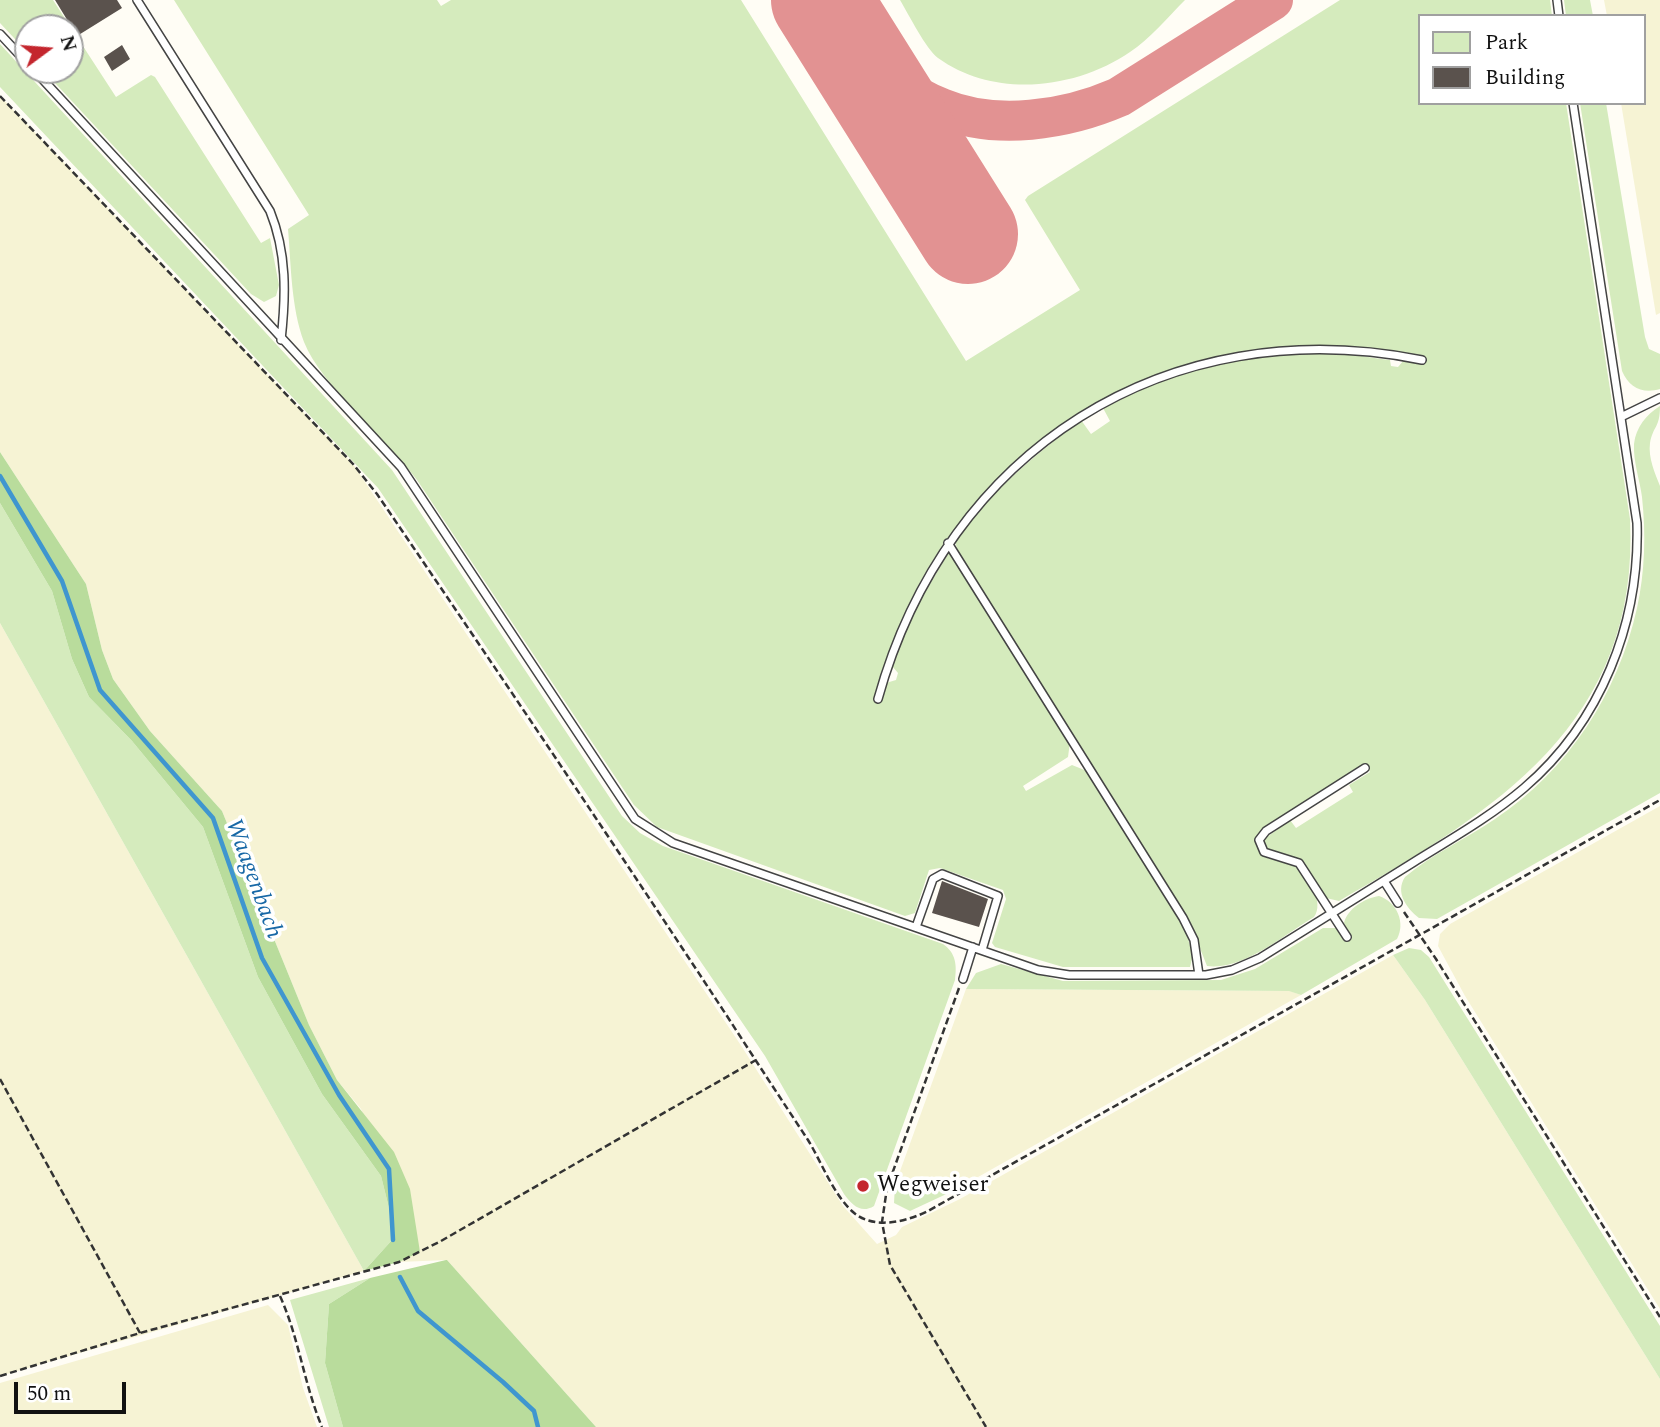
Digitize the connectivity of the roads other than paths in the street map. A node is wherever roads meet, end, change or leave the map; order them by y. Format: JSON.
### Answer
{"nodes":[{"id":1,"x":137,"y":0,"type":"edge"},
{"id":2,"x":0,"y":33,"type":"edge"},
{"id":3,"x":14,"y":48,"type":"edge"},
{"id":4,"x":47,"y":84,"type":"edge"},
{"id":5,"x":1573,"y":105,"type":"edge"},
{"id":6,"x":281,"y":340,"type":"junction"},
{"id":7,"x":1422,"y":360,"type":"dead end"},
{"id":8,"x":1660,"y":398,"type":"edge"},
{"id":9,"x":1623,"y":416,"type":"junction"},
{"id":10,"x":948,"y":543,"type":"junction"},
{"id":11,"x":878,"y":699,"type":"dead end"},
{"id":12,"x":1365,"y":768,"type":"dead end"},
{"id":13,"x":1384,"y":881,"type":"junction"},
{"id":14,"x":1398,"y":903,"type":"road end"},
{"id":15,"x":1332,"y":914,"type":"junction"},
{"id":16,"x":916,"y":927,"type":"junction"},
{"id":17,"x":1347,"y":937,"type":"dead end"},
{"id":18,"x":973,"y":947,"type":"junction"},
{"id":19,"x":982,"y":950,"type":"junction"},
{"id":20,"x":1199,"y":975,"type":"junction"},
{"id":21,"x":963,"y":979,"type":"road end"}],
"edges":[{"from":1,"to":6,"type":"lane"},
{"from":2,"to":3,"type":"lane"},
{"from":4,"to":6,"type":"lane"},
{"from":5,"to":9,"type":"lane"},
{"from":6,"to":16,"type":"lane"},
{"from":7,"to":10,"type":"lane"},
{"from":8,"to":9,"type":"lane"},
{"from":9,"to":13,"type":"lane"},
{"from":10,"to":11,"type":"lane"},
{"from":10,"to":20,"type":"lane"},
{"from":12,"to":15,"type":"lane"},
{"from":13,"to":14,"type":"lane"},
{"from":13,"to":15,"type":"lane"},
{"from":15,"to":17,"type":"lane"},
{"from":15,"to":20,"type":"lane"},
{"from":16,"to":18,"type":"lane"},
{"from":16,"to":19,"type":"lane"},
{"from":18,"to":19,"type":"lane"},
{"from":18,"to":21,"type":"lane"},
{"from":19,"to":20,"type":"lane"}]}
